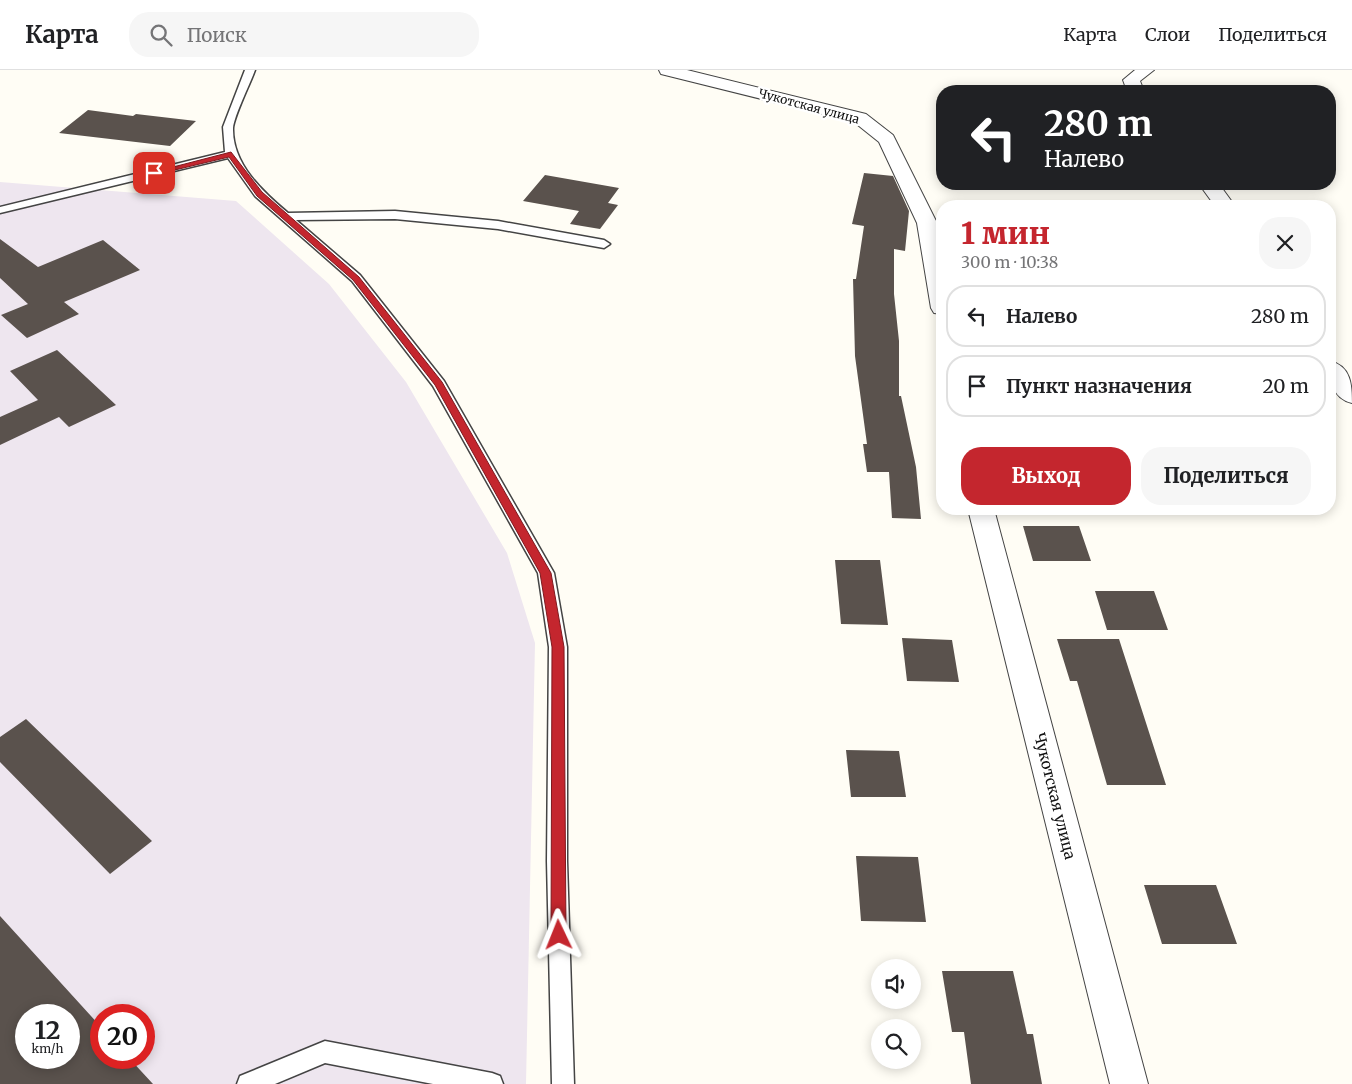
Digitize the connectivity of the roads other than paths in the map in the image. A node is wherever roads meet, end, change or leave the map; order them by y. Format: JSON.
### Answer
{"nodes":[{"id":1,"x":250,"y":70,"type":"edge"},
{"id":2,"x":667,"y":70,"type":"edge"},
{"id":3,"x":1146,"y":70,"type":"edge"},
{"id":4,"x":1133,"y":85,"type":"edge"},
{"id":5,"x":231,"y":154,"type":"junction"},
{"id":6,"x":0,"y":210,"type":"edge"},
{"id":7,"x":285,"y":217,"type":"junction"},
{"id":8,"x":935,"y":224,"type":"edge"},
{"id":9,"x":604,"y":244,"type":"dead end"},
{"id":10,"x":1336,"y":376,"type":"edge"},
{"id":11,"x":1352,"y":396,"type":"edge"},
{"id":12,"x":983,"y":515,"type":"edge"},
{"id":13,"x":248,"y":1084,"type":"edge"},
{"id":14,"x":492,"y":1084,"type":"edge"},
{"id":15,"x":563,"y":1084,"type":"edge"},
{"id":16,"x":1129,"y":1084,"type":"edge"}],
"edges":[{"from":1,"to":5,"type":"lane"},
{"from":2,"to":8,"type":"street","name":"Чукотская улица"},
{"from":3,"to":4,"type":"street"},
{"from":5,"to":6,"type":"lane"},
{"from":5,"to":7,"type":"lane"},
{"from":7,"to":9,"type":"lane"},
{"from":7,"to":15,"type":"lane"},
{"from":10,"to":11,"type":"street"},
{"from":12,"to":16,"type":"street","name":"Чукотская улица"},
{"from":13,"to":14,"type":"lane"}]}
